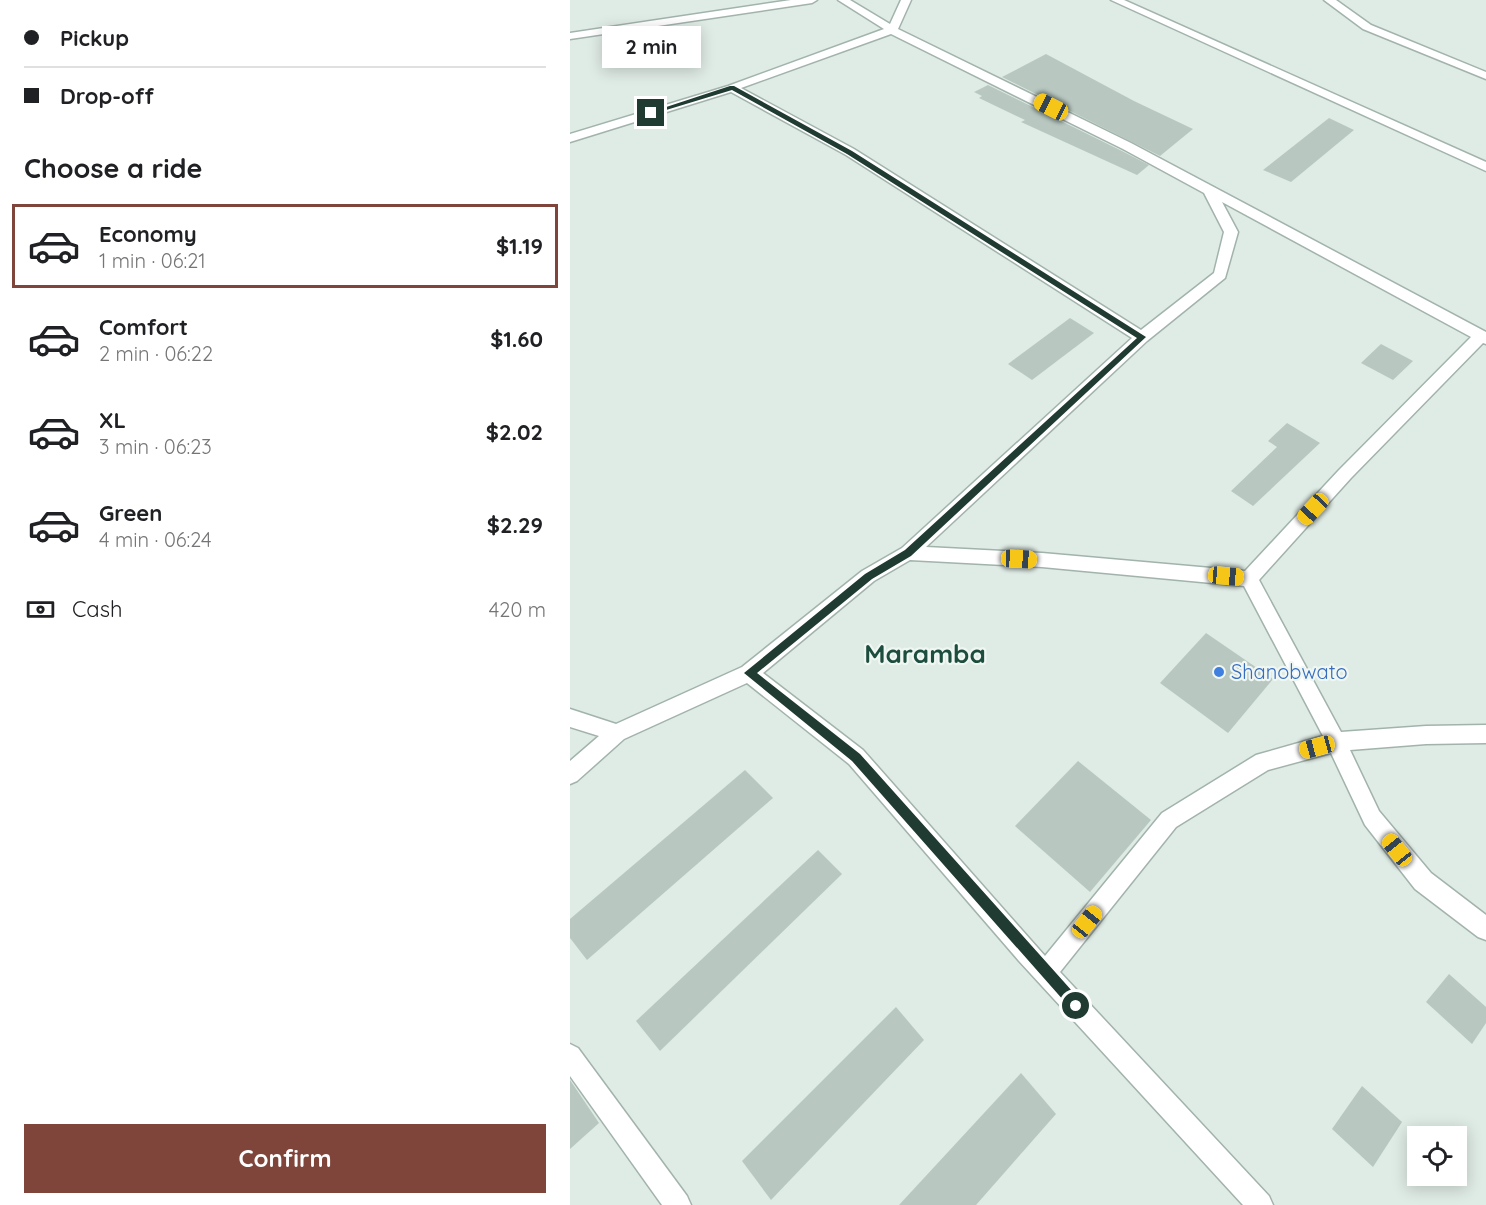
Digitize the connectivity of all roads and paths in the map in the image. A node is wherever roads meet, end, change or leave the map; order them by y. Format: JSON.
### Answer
{"nodes":[{"id":1,"x":812,"y":0,"type":"edge"},
{"id":2,"x":843,"y":0,"type":"edge"},
{"id":3,"x":906,"y":0,"type":"edge"},
{"id":4,"x":1116,"y":0,"type":"edge"},
{"id":5,"x":1329,"y":0,"type":"edge"},
{"id":6,"x":892,"y":30,"type":"junction"},
{"id":7,"x":570,"y":36,"type":"edge"},
{"id":8,"x":1486,"y":76,"type":"edge"},
{"id":9,"x":732,"y":88,"type":"junction"},
{"id":10,"x":570,"y":138,"type":"edge"},
{"id":11,"x":1486,"y":167,"type":"edge"},
{"id":12,"x":1209,"y":191,"type":"junction"},
{"id":13,"x":1142,"y":337,"type":"junction"},
{"id":14,"x":1483,"y":338,"type":"edge"},
{"id":15,"x":908,"y":553,"type":"junction"},
{"id":16,"x":1249,"y":579,"type":"junction"},
{"id":17,"x":750,"y":673,"type":"junction"},
{"id":18,"x":570,"y":718,"type":"edge"},
{"id":19,"x":617,"y":733,"type":"junction"},
{"id":20,"x":1486,"y":734,"type":"edge"},
{"id":21,"x":1336,"y":742,"type":"junction"},
{"id":22,"x":570,"y":774,"type":"edge"},
{"id":23,"x":1486,"y":929,"type":"edge"},
{"id":24,"x":1046,"y":972,"type":"junction"},
{"id":25,"x":570,"y":1056,"type":"edge"},
{"id":26,"x":678,"y":1205,"type":"edge"},
{"id":27,"x":1260,"y":1205,"type":"edge"}],
"edges":[{"from":1,"to":7,"type":"street"},
{"from":2,"to":6,"type":"street"},
{"from":3,"to":6,"type":"street"},
{"from":4,"to":11,"type":"street"},
{"from":5,"to":8,"type":"street"},
{"from":6,"to":9,"type":"street"},
{"from":6,"to":12,"type":"street"},
{"from":9,"to":10,"type":"street"},
{"from":9,"to":13,"type":"street"},
{"from":12,"to":13,"type":"street"},
{"from":12,"to":14,"type":"street"},
{"from":13,"to":15,"type":"street"},
{"from":14,"to":16,"type":"street"},
{"from":15,"to":16,"type":"street"},
{"from":15,"to":17,"type":"street"},
{"from":16,"to":21,"type":"street"},
{"from":17,"to":19,"type":"street"},
{"from":17,"to":24,"type":"street"},
{"from":18,"to":19,"type":"street"},
{"from":19,"to":22,"type":"street"},
{"from":20,"to":21,"type":"street"},
{"from":21,"to":23,"type":"street"},
{"from":21,"to":24,"type":"street"},
{"from":24,"to":27,"type":"street"},
{"from":25,"to":26,"type":"street"}]}
